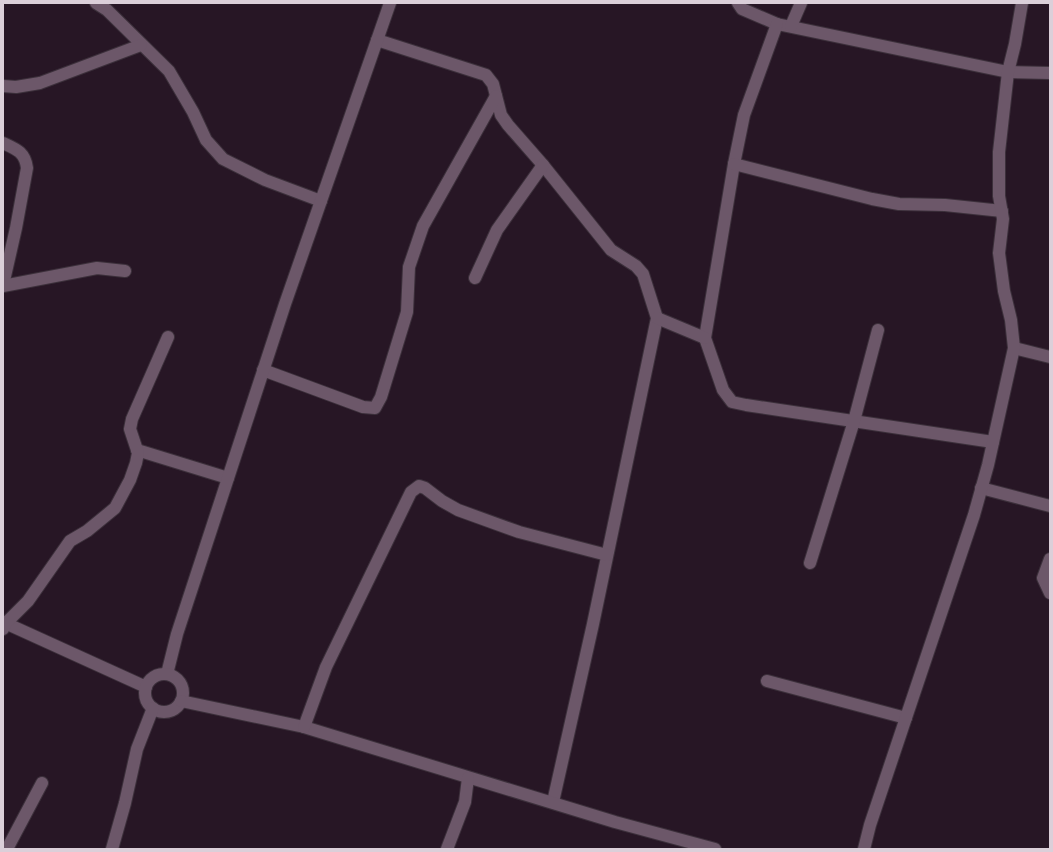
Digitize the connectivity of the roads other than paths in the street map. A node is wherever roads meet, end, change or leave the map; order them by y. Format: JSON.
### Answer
{"nodes":[{"id":1,"x":96,"y":3,"type":"edge"},
{"id":2,"x":390,"y":3,"type":"edge"},
{"id":3,"x":738,"y":3,"type":"edge"},
{"id":4,"x":800,"y":3,"type":"edge"},
{"id":5,"x":1022,"y":3,"type":"edge"},
{"id":6,"x":777,"y":24,"type":"junction"},
{"id":7,"x":791,"y":26,"type":"junction"},
{"id":8,"x":377,"y":40,"type":"junction"},
{"id":9,"x":141,"y":45,"type":"junction"},
{"id":10,"x":1008,"y":72,"type":"junction"},
{"id":11,"x":1050,"y":73,"type":"edge"},
{"id":12,"x":3,"y":86,"type":"edge"},
{"id":13,"x":496,"y":96,"type":"junction"},
{"id":14,"x":3,"y":143,"type":"edge"},
{"id":15,"x":734,"y":164,"type":"junction"},
{"id":16,"x":543,"y":165,"type":"junction"},
{"id":17,"x":321,"y":201,"type":"junction"},
{"id":18,"x":1002,"y":211,"type":"junction"},
{"id":19,"x":124,"y":271,"type":"dead end"},
{"id":20,"x":475,"y":278,"type":"dead end"},
{"id":21,"x":3,"y":286,"type":"edge"},
{"id":22,"x":657,"y":318,"type":"junction"},
{"id":23,"x":878,"y":330,"type":"dead end"},
{"id":24,"x":168,"y":337,"type":"dead end"},
{"id":25,"x":705,"y":338,"type":"junction"},
{"id":26,"x":1014,"y":348,"type":"junction"},
{"id":27,"x":1050,"y":357,"type":"edge"},
{"id":28,"x":263,"y":370,"type":"junction"},
{"id":29,"x":854,"y":421,"type":"junction"},
{"id":30,"x":993,"y":442,"type":"junction"},
{"id":31,"x":137,"y":450,"type":"junction"},
{"id":32,"x":228,"y":478,"type":"junction"},
{"id":33,"x":981,"y":488,"type":"junction"},
{"id":34,"x":1050,"y":506,"type":"edge"},
{"id":35,"x":607,"y":555,"type":"junction"},
{"id":36,"x":1050,"y":559,"type":"edge"},
{"id":37,"x":810,"y":563,"type":"dead end"},
{"id":38,"x":1050,"y":594,"type":"edge"},
{"id":39,"x":4,"y":625,"type":"edge"},
{"id":40,"x":167,"y":674,"type":"junction"},
{"id":41,"x":767,"y":681,"type":"dead end"},
{"id":42,"x":146,"y":687,"type":"junction"},
{"id":43,"x":181,"y":700,"type":"junction"},
{"id":44,"x":153,"y":708,"type":"junction"},
{"id":45,"x":906,"y":718,"type":"junction"},
{"id":46,"x":304,"y":727,"type":"junction"},
{"id":47,"x":468,"y":778,"type":"junction"},
{"id":48,"x":42,"y":783,"type":"dead end"},
{"id":49,"x":553,"y":802,"type":"junction"},
{"id":50,"x":6,"y":847,"type":"edge"},
{"id":51,"x":112,"y":849,"type":"edge"},
{"id":52,"x":447,"y":849,"type":"edge"},
{"id":53,"x":715,"y":849,"type":"edge"},
{"id":54,"x":864,"y":849,"type":"edge"}],
"edges":[{"from":1,"to":9,"type":"street"},
{"from":2,"to":8,"type":"street"},
{"from":3,"to":6,"type":"street"},
{"from":4,"to":7,"type":"street"},
{"from":5,"to":10,"type":"street"},
{"from":6,"to":7,"type":"street"},
{"from":6,"to":15,"type":"street"},
{"from":7,"to":10,"type":"street"},
{"from":8,"to":13,"type":"street"},
{"from":8,"to":17,"type":"street"},
{"from":9,"to":12,"type":"street"},
{"from":9,"to":17,"type":"street"},
{"from":10,"to":11,"type":"street"},
{"from":10,"to":18,"type":"street"},
{"from":13,"to":16,"type":"street"},
{"from":13,"to":28,"type":"street"},
{"from":14,"to":21,"type":"street"},
{"from":15,"to":18,"type":"street"},
{"from":15,"to":25,"type":"street"},
{"from":16,"to":20,"type":"street"},
{"from":16,"to":22,"type":"street"},
{"from":17,"to":28,"type":"street"},
{"from":18,"to":26,"type":"street"},
{"from":19,"to":21,"type":"street"},
{"from":22,"to":25,"type":"street"},
{"from":22,"to":35,"type":"street"},
{"from":23,"to":29,"type":"street"},
{"from":24,"to":31,"type":"street"},
{"from":25,"to":29,"type":"street"},
{"from":26,"to":27,"type":"street"},
{"from":26,"to":30,"type":"street"},
{"from":28,"to":32,"type":"street"},
{"from":29,"to":30,"type":"street"},
{"from":29,"to":37,"type":"street"},
{"from":30,"to":33,"type":"street"},
{"from":31,"to":32,"type":"street"},
{"from":31,"to":39,"type":"street"},
{"from":32,"to":40,"type":"street"},
{"from":33,"to":34,"type":"street"},
{"from":33,"to":45,"type":"street"},
{"from":35,"to":46,"type":"street"},
{"from":35,"to":49,"type":"street"},
{"from":36,"to":38,"type":"street"},
{"from":39,"to":42,"type":"street"},
{"from":40,"to":42,"type":"street"},
{"from":40,"to":43,"type":"street"},
{"from":41,"to":45,"type":"street"},
{"from":42,"to":44,"type":"street"},
{"from":43,"to":44,"type":"street"},
{"from":43,"to":46,"type":"street"},
{"from":44,"to":51,"type":"street"},
{"from":45,"to":54,"type":"street"},
{"from":46,"to":47,"type":"street"},
{"from":47,"to":49,"type":"street"},
{"from":47,"to":52,"type":"street"},
{"from":48,"to":50,"type":"street"},
{"from":49,"to":53,"type":"street"}]}
